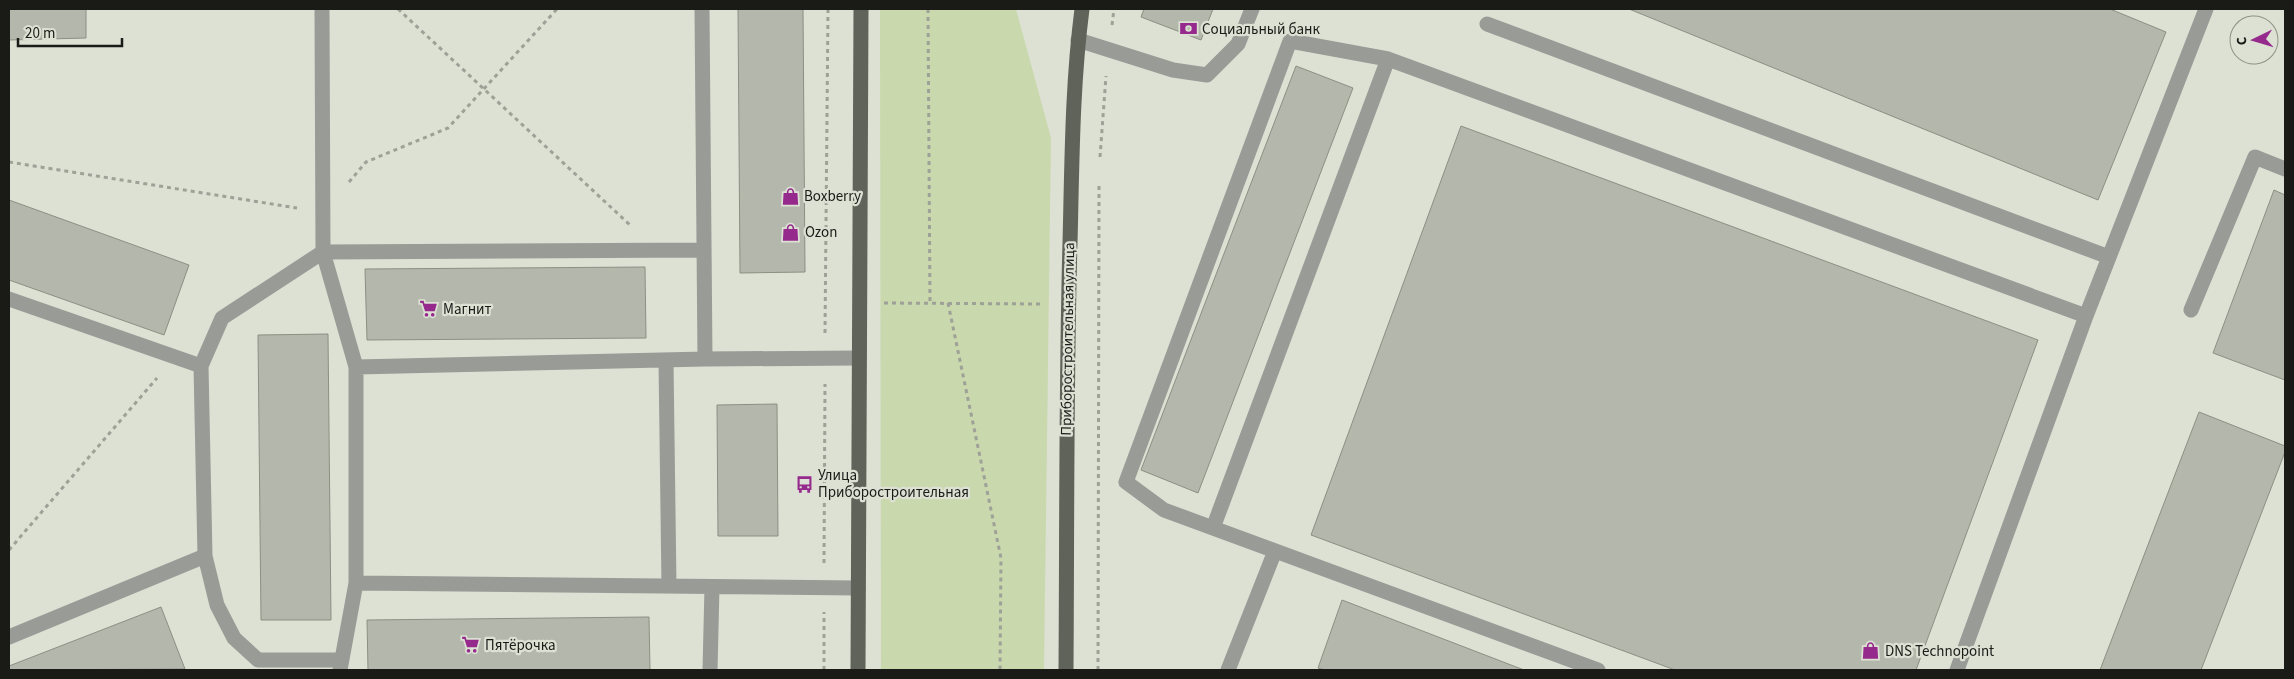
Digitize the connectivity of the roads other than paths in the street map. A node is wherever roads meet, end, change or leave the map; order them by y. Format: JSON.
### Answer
{"nodes":[{"id":1,"x":322,"y":9,"type":"edge"},
{"id":2,"x":702,"y":9,"type":"edge"},
{"id":3,"x":861,"y":9,"type":"edge"},
{"id":4,"x":1082,"y":9,"type":"edge"},
{"id":5,"x":1252,"y":9,"type":"edge"},
{"id":6,"x":2206,"y":9,"type":"edge"},
{"id":7,"x":1487,"y":24,"type":"dead end"},
{"id":8,"x":1078,"y":40,"type":"junction"},
{"id":9,"x":1388,"y":59,"type":"junction"},
{"id":10,"x":2285,"y":169,"type":"edge"},
{"id":11,"x":703,"y":250,"type":"junction"},
{"id":12,"x":323,"y":252,"type":"junction"},
{"id":13,"x":2109,"y":257,"type":"junction"},
{"id":14,"x":9,"y":299,"type":"edge"},
{"id":15,"x":2191,"y":310,"type":"dead end"},
{"id":16,"x":2086,"y":316,"type":"junction"},
{"id":17,"x":858,"y":358,"type":"junction"},
{"id":18,"x":705,"y":359,"type":"junction"},
{"id":19,"x":666,"y":361,"type":"junction"},
{"id":20,"x":201,"y":366,"type":"junction"},
{"id":21,"x":356,"y":367,"type":"junction"},
{"id":22,"x":1213,"y":528,"type":"junction"},
{"id":23,"x":1274,"y":551,"type":"junction"},
{"id":24,"x":205,"y":556,"type":"junction"},
{"id":25,"x":356,"y":582,"type":"junction"},
{"id":26,"x":669,"y":586,"type":"junction"},
{"id":27,"x":712,"y":586,"type":"junction"},
{"id":28,"x":858,"y":588,"type":"junction"},
{"id":29,"x":9,"y":637,"type":"edge"},
{"id":30,"x":341,"y":665,"type":"edge"},
{"id":31,"x":710,"y":670,"type":"edge"},
{"id":32,"x":858,"y":670,"type":"edge"},
{"id":33,"x":1066,"y":670,"type":"edge"},
{"id":34,"x":1228,"y":670,"type":"edge"},
{"id":35,"x":1598,"y":670,"type":"edge"},
{"id":36,"x":1957,"y":670,"type":"edge"}],
"edges":[{"from":1,"to":12,"type":"lane"},
{"from":2,"to":11,"type":"lane"},
{"from":3,"to":17,"type":"main road"},
{"from":4,"to":8,"type":"main road","name":"Приборостроительная улица"},
{"from":5,"to":8,"type":"lane"},
{"from":6,"to":13,"type":"lane"},
{"from":7,"to":13,"type":"lane"},
{"from":8,"to":33,"type":"main road","name":"Приборостроительная улица"},
{"from":9,"to":16,"type":"lane"},
{"from":9,"to":22,"type":"lane"},
{"from":9,"to":22,"type":"lane"},
{"from":10,"to":15,"type":"lane"},
{"from":11,"to":12,"type":"lane"},
{"from":11,"to":18,"type":"lane"},
{"from":12,"to":20,"type":"lane"},
{"from":12,"to":21,"type":"lane"},
{"from":13,"to":16,"type":"lane"},
{"from":14,"to":20,"type":"lane"},
{"from":16,"to":36,"type":"lane"},
{"from":17,"to":18,"type":"lane"},
{"from":17,"to":28,"type":"main road"},
{"from":18,"to":19,"type":"lane"},
{"from":19,"to":21,"type":"lane"},
{"from":19,"to":26,"type":"lane"},
{"from":20,"to":24,"type":"lane"},
{"from":21,"to":25,"type":"lane"},
{"from":22,"to":23,"type":"lane"},
{"from":23,"to":34,"type":"lane"},
{"from":23,"to":35,"type":"lane"},
{"from":24,"to":29,"type":"lane"},
{"from":24,"to":30,"type":"lane"},
{"from":25,"to":26,"type":"lane"},
{"from":25,"to":30,"type":"lane"},
{"from":26,"to":27,"type":"lane"},
{"from":27,"to":28,"type":"lane"},
{"from":27,"to":31,"type":"lane"},
{"from":28,"to":32,"type":"main road"}]}
